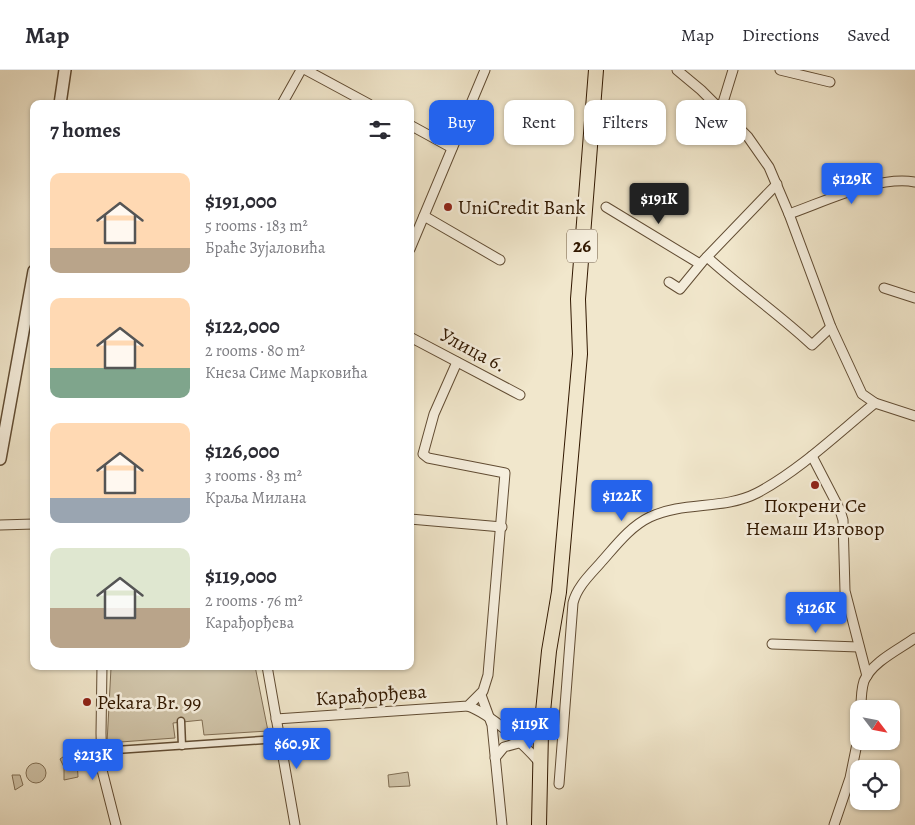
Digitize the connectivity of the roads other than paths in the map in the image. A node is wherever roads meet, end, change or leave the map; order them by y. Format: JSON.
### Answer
{"nodes":[{"id":1,"x":65,"y":70,"type":"edge"},
{"id":2,"x":301,"y":70,"type":"edge"},
{"id":3,"x":306,"y":70,"type":"edge"},
{"id":4,"x":485,"y":70,"type":"edge"},
{"id":5,"x":596,"y":70,"type":"edge"},
{"id":6,"x":677,"y":70,"type":"edge"},
{"id":7,"x":733,"y":70,"type":"edge"},
{"id":8,"x":780,"y":70,"type":"edge"},
{"id":9,"x":830,"y":82,"type":"dead end"},
{"id":10,"x":61,"y":100,"type":"edge"},
{"id":11,"x":284,"y":100,"type":"edge"},
{"id":12,"x":362,"y":100,"type":"edge"},
{"id":13,"x":710,"y":100,"type":"edge"},
{"id":14,"x":723,"y":100,"type":"edge"},
{"id":15,"x":414,"y":128,"type":"edge"},
{"id":16,"x":746,"y":137,"type":"edge"},
{"id":17,"x":452,"y":148,"type":"junction"},
{"id":18,"x":915,"y":182,"type":"edge"},
{"id":19,"x":777,"y":184,"type":"junction"},
{"id":20,"x":606,"y":208,"type":"dead end"},
{"id":21,"x":789,"y":214,"type":"junction"},
{"id":22,"x":424,"y":216,"type":"junction"},
{"id":23,"x":414,"y":240,"type":"edge"},
{"id":24,"x":707,"y":258,"type":"junction"},
{"id":25,"x":500,"y":260,"type":"dead end"},
{"id":26,"x":700,"y":264,"type":"junction"},
{"id":27,"x":669,"y":282,"type":"dead end"},
{"id":28,"x":884,"y":288,"type":"dead end"},
{"id":29,"x":30,"y":293,"type":"edge"},
{"id":30,"x":915,"y":298,"type":"edge"},
{"id":31,"x":831,"y":327,"type":"junction"},
{"id":32,"x":414,"y":339,"type":"edge"},
{"id":33,"x":457,"y":362,"type":"junction"},
{"id":34,"x":520,"y":395,"type":"dead end"},
{"id":35,"x":875,"y":403,"type":"junction"},
{"id":36,"x":915,"y":416,"type":"edge"},
{"id":37,"x":0,"y":455,"type":"edge"},
{"id":38,"x":812,"y":456,"type":"junction"},
{"id":39,"x":0,"y":459,"type":"edge"},
{"id":40,"x":414,"y":519,"type":"edge"},
{"id":41,"x":30,"y":524,"type":"edge"},
{"id":42,"x":0,"y":525,"type":"edge"},
{"id":43,"x":502,"y":527,"type":"junction"},
{"id":44,"x":915,"y":638,"type":"edge"},
{"id":45,"x":772,"y":644,"type":"dead end"},
{"id":46,"x":859,"y":648,"type":"junction"},
{"id":47,"x":102,"y":670,"type":"edge"},
{"id":48,"x":268,"y":670,"type":"edge"},
{"id":49,"x":867,"y":676,"type":"junction"},
{"id":50,"x":481,"y":695,"type":"junction"},
{"id":51,"x":861,"y":700,"type":"edge"},
{"id":52,"x":468,"y":706,"type":"junction"},
{"id":53,"x":490,"y":718,"type":"junction"},
{"id":54,"x":276,"y":719,"type":"junction"},
{"id":55,"x":181,"y":722,"type":"dead end"},
{"id":56,"x":541,"y":732,"type":"junction"},
{"id":57,"x":511,"y":736,"type":"junction"},
{"id":58,"x":278,"y":739,"type":"junction"},
{"id":59,"x":519,"y":743,"type":"junction"},
{"id":60,"x":182,"y":746,"type":"junction"},
{"id":61,"x":856,"y":750,"type":"edge"},
{"id":62,"x":101,"y":751,"type":"junction"},
{"id":63,"x":495,"y":758,"type":"junction"},
{"id":64,"x":539,"y":762,"type":"junction"},
{"id":65,"x":560,"y":784,"type":"dead end"},
{"id":66,"x":539,"y":819,"type":"edge"},
{"id":67,"x":116,"y":825,"type":"edge"},
{"id":68,"x":295,"y":825,"type":"edge"},
{"id":69,"x":502,"y":825,"type":"edge"},
{"id":70,"x":834,"y":825,"type":"edge"}],
"edges":[{"from":1,"to":10,"type":"street"},
{"from":2,"to":11,"type":"street"},
{"from":3,"to":12,"type":"street"},
{"from":4,"to":17,"type":"street"},
{"from":5,"to":56,"type":"main road","number":"26"},
{"from":6,"to":13,"type":"street"},
{"from":7,"to":14,"type":"street"},
{"from":8,"to":9,"type":"street"},
{"from":15,"to":17,"type":"street"},
{"from":16,"to":19,"type":"street"},
{"from":17,"to":22,"type":"street"},
{"from":18,"to":21,"type":"street"},
{"from":19,"to":21,"type":"street"},
{"from":19,"to":24,"type":"street"},
{"from":20,"to":26,"type":"street"},
{"from":21,"to":31,"type":"street"},
{"from":22,"to":23,"type":"street"},
{"from":22,"to":25,"type":"street"},
{"from":24,"to":26,"type":"street"},
{"from":24,"to":31,"type":"street"},
{"from":26,"to":27,"type":"street"},
{"from":28,"to":30,"type":"street"},
{"from":29,"to":37,"type":"street"},
{"from":31,"to":35,"type":"street"},
{"from":32,"to":33,"type":"street","name":"Улица 6."},
{"from":33,"to":34,"type":"street","name":"Улица 6."},
{"from":33,"to":43,"type":"street"},
{"from":35,"to":36,"type":"street"},
{"from":35,"to":38,"type":"street"},
{"from":37,"to":39,"type":"street"},
{"from":38,"to":46,"type":"street"},
{"from":38,"to":65,"type":"street"},
{"from":40,"to":43,"type":"street"},
{"from":41,"to":42,"type":"street"},
{"from":43,"to":50,"type":"street"},
{"from":44,"to":49,"type":"street"},
{"from":45,"to":46,"type":"street"},
{"from":46,"to":49,"type":"street"},
{"from":47,"to":62,"type":"street"},
{"from":48,"to":54,"type":"street"},
{"from":49,"to":51,"type":"street"},
{"from":50,"to":52,"type":"street"},
{"from":50,"to":53,"type":"street"},
{"from":52,"to":53,"type":"street"},
{"from":52,"to":54,"type":"street","name":"Карађорђева"},
{"from":53,"to":57,"type":"street"},
{"from":53,"to":63,"type":"street"},
{"from":54,"to":58,"type":"street"},
{"from":55,"to":60,"type":"street"},
{"from":56,"to":57,"type":"street"},
{"from":56,"to":64,"type":"main road","number":"26"},
{"from":57,"to":59,"type":"street"},
{"from":58,"to":60,"type":"street"},
{"from":58,"to":68,"type":"street"},
{"from":59,"to":63,"type":"street"},
{"from":59,"to":64,"type":"street"},
{"from":60,"to":62,"type":"street"},
{"from":61,"to":70,"type":"street"},
{"from":62,"to":67,"type":"street"},
{"from":63,"to":69,"type":"street"},
{"from":64,"to":66,"type":"main road","number":"26"}]}
